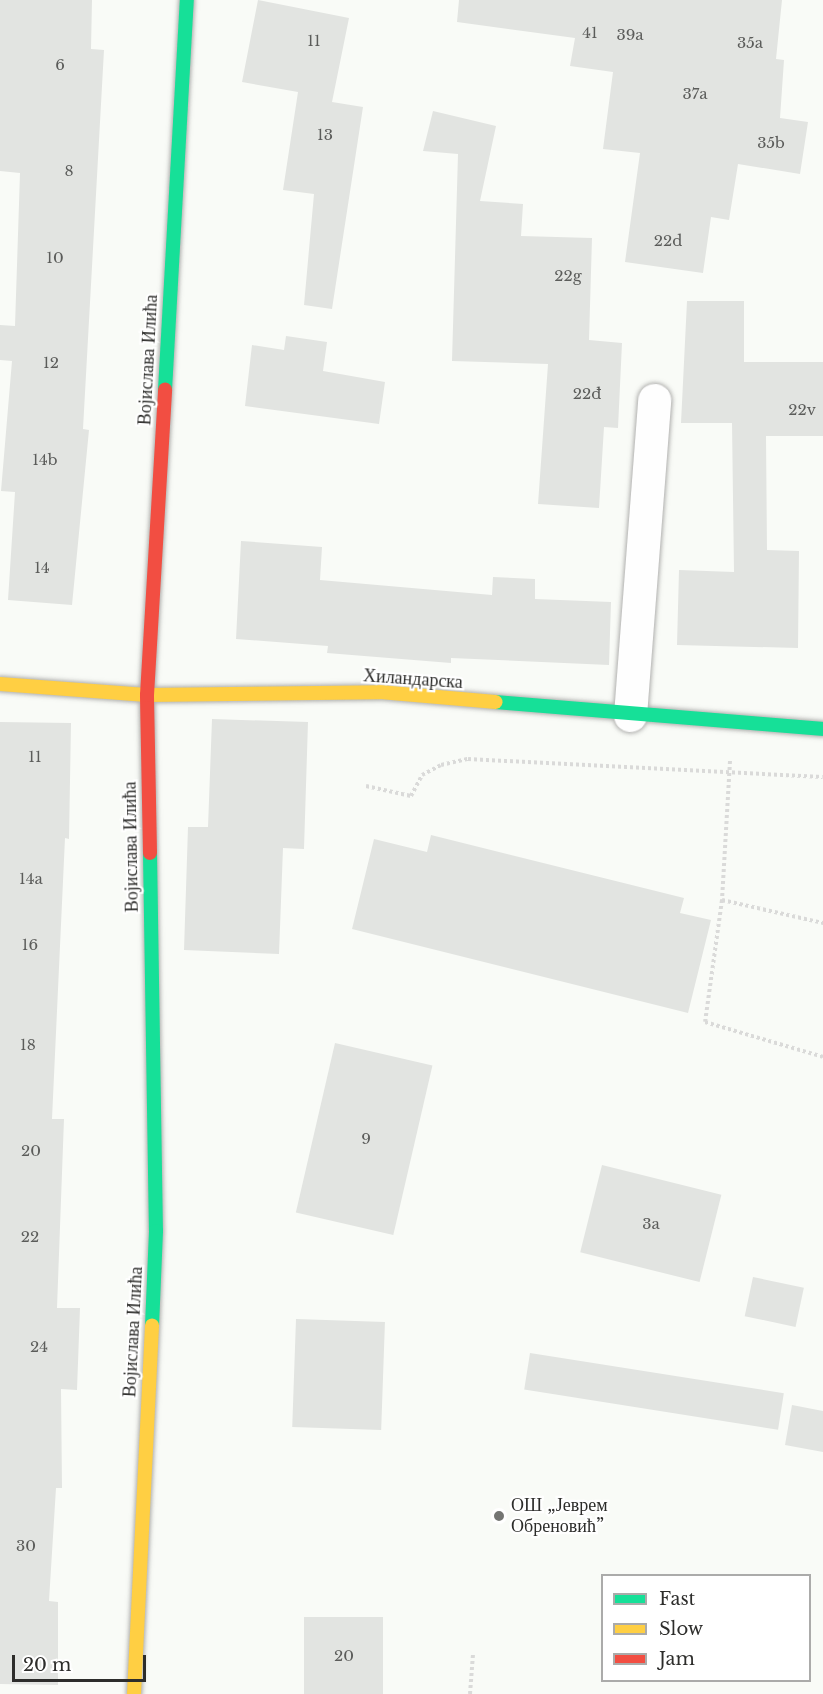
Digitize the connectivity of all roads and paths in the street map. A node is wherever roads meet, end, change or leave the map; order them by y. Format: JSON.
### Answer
{"nodes":[{"id":1,"x":187,"y":0,"type":"edge"},
{"id":2,"x":654,"y":400,"type":"dead end"},
{"id":3,"x":0,"y":684,"type":"edge"},
{"id":4,"x":147,"y":695,"type":"junction"},
{"id":5,"x":630,"y":715,"type":"junction"},
{"id":6,"x":735,"y":724,"type":"junction"},
{"id":7,"x":823,"y":729,"type":"edge"},
{"id":8,"x":729,"y":773,"type":"junction"},
{"id":9,"x":823,"y":777,"type":"edge"},
{"id":10,"x":366,"y":786,"type":"dead end"},
{"id":11,"x":722,"y":900,"type":"junction"},
{"id":12,"x":823,"y":923,"type":"edge"},
{"id":13,"x":823,"y":1057,"type":"edge"},
{"id":14,"x":473,"y":1654,"type":"dead end"},
{"id":15,"x":134,"y":1694,"type":"edge"},
{"id":16,"x":470,"y":1694,"type":"edge"}],
"edges":[{"from":1,"to":4,"type":"street","name":"Војислава Илића"},
{"from":2,"to":5,"type":"street"},
{"from":3,"to":4,"type":"street","name":"Хиландарска"},
{"from":4,"to":5,"type":"street","name":"Хиландарска"},
{"from":4,"to":15,"type":"street","name":"Војислава Илића"},
{"from":5,"to":6,"type":"street","name":"Хиландарска"},
{"from":6,"to":7,"type":"street","name":"Хиландарска"},
{"from":6,"to":8,"type":"path"},
{"from":8,"to":9,"type":"path"},
{"from":8,"to":10,"type":"path"},
{"from":8,"to":11,"type":"path"},
{"from":11,"to":12,"type":"path"},
{"from":11,"to":13,"type":"path"},
{"from":14,"to":16,"type":"path"}]}
